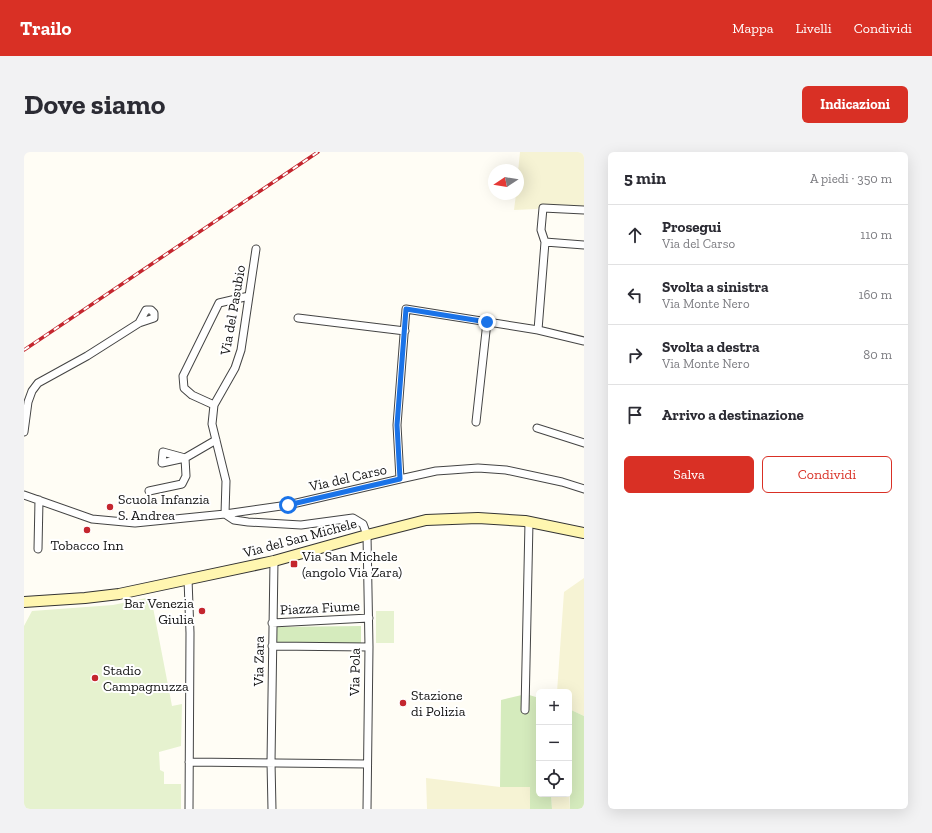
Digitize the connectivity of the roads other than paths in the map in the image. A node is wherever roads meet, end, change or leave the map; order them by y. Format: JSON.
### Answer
{"nodes":[{"id":1,"x":584,"y":210,"type":"edge"},
{"id":2,"x":545,"y":242,"type":"junction"},
{"id":3,"x":584,"y":245,"type":"edge"},
{"id":4,"x":256,"y":249,"type":"dead end"},
{"id":5,"x":250,"y":296,"type":"junction"},
{"id":6,"x":298,"y":318,"type":"dead end"},
{"id":7,"x":487,"y":322,"type":"junction"},
{"id":8,"x":139,"y":323,"type":"dead end"},
{"id":9,"x":538,"y":330,"type":"junction"},
{"id":10,"x":405,"y":331,"type":"junction"},
{"id":11,"x":584,"y":341,"type":"edge"},
{"id":12,"x":214,"y":405,"type":"junction"},
{"id":13,"x":476,"y":422,"type":"dead end"},
{"id":14,"x":537,"y":428,"type":"dead end"},
{"id":15,"x":24,"y":432,"type":"edge"},
{"id":16,"x":216,"y":440,"type":"junction"},
{"id":17,"x":584,"y":442,"type":"edge"},
{"id":18,"x":400,"y":479,"type":"junction"},
{"id":19,"x":584,"y":489,"type":"edge"},
{"id":20,"x":149,"y":491,"type":"dead end"},
{"id":21,"x":24,"y":495,"type":"edge"},
{"id":22,"x":41,"y":500,"type":"junction"},
{"id":23,"x":225,"y":514,"type":"junction"},
{"id":24,"x":529,"y":522,"type":"junction"},
{"id":25,"x":584,"y":532,"type":"edge"},
{"id":26,"x":366,"y":535,"type":"junction"},
{"id":27,"x":38,"y":549,"type":"dead end"},
{"id":28,"x":274,"y":561,"type":"junction"},
{"id":29,"x":188,"y":579,"type":"junction"},
{"id":30,"x":24,"y":602,"type":"edge"},
{"id":31,"x":368,"y":618,"type":"junction"},
{"id":32,"x":272,"y":623,"type":"junction"},
{"id":33,"x":272,"y":646,"type":"junction"},
{"id":34,"x":369,"y":647,"type":"junction"},
{"id":35,"x":525,"y":710,"type":"dead end"},
{"id":36,"x":189,"y":762,"type":"junction"},
{"id":37,"x":271,"y":762,"type":"junction"},
{"id":38,"x":366,"y":764,"type":"junction"},
{"id":39,"x":189,"y":809,"type":"edge"},
{"id":40,"x":272,"y":809,"type":"edge"},
{"id":41,"x":367,"y":809,"type":"edge"}],
"edges":[{"from":1,"to":2,"type":"street"},
{"from":2,"to":3,"type":"street"},
{"from":2,"to":9,"type":"street"},
{"from":4,"to":5,"type":"street","name":"Via del Pasubio"},
{"from":5,"to":12,"type":"street","name":"Via del Pasubio"},
{"from":5,"to":12,"type":"street"},
{"from":6,"to":10,"type":"street"},
{"from":7,"to":9,"type":"street"},
{"from":7,"to":10,"type":"street"},
{"from":7,"to":13,"type":"street"},
{"from":8,"to":15,"type":"street"},
{"from":9,"to":11,"type":"street"},
{"from":10,"to":18,"type":"street"},
{"from":12,"to":16,"type":"street","name":"Via del Pasubio"},
{"from":14,"to":17,"type":"street"},
{"from":16,"to":20,"type":"street"},
{"from":16,"to":23,"type":"street","name":"Via del Pasubio"},
{"from":18,"to":19,"type":"street","name":"Via del Carso"},
{"from":18,"to":23,"type":"street","name":"Via del Carso"},
{"from":21,"to":22,"type":"street","name":"Via del Carso"},
{"from":22,"to":23,"type":"street","name":"Via del Carso"},
{"from":22,"to":27,"type":"street"},
{"from":23,"to":26,"type":"street"},
{"from":24,"to":25,"type":"main road","name":"Via del San Michele"},
{"from":24,"to":26,"type":"main road","name":"Via del San Michele"},
{"from":24,"to":35,"type":"street"},
{"from":26,"to":28,"type":"main road","name":"Via del San Michele"},
{"from":26,"to":31,"type":"street","name":"Via Pola"},
{"from":28,"to":29,"type":"main road","name":"Via del San Michele"},
{"from":28,"to":32,"type":"street","name":"Via Zara"},
{"from":29,"to":30,"type":"main road","name":"Via del San Michele"},
{"from":29,"to":36,"type":"street"},
{"from":31,"to":32,"type":"street","name":"Piazza Fiume"},
{"from":31,"to":34,"type":"street","name":"Via Pola"},
{"from":32,"to":33,"type":"street","name":"Via Zara"},
{"from":33,"to":34,"type":"street"},
{"from":33,"to":37,"type":"street","name":"Via Zara"},
{"from":34,"to":38,"type":"street","name":"Via Pola"},
{"from":36,"to":37,"type":"street"},
{"from":36,"to":39,"type":"street"},
{"from":37,"to":38,"type":"street"},
{"from":37,"to":40,"type":"street","name":"Via Zara"},
{"from":38,"to":41,"type":"street","name":"Via Pola"}]}
